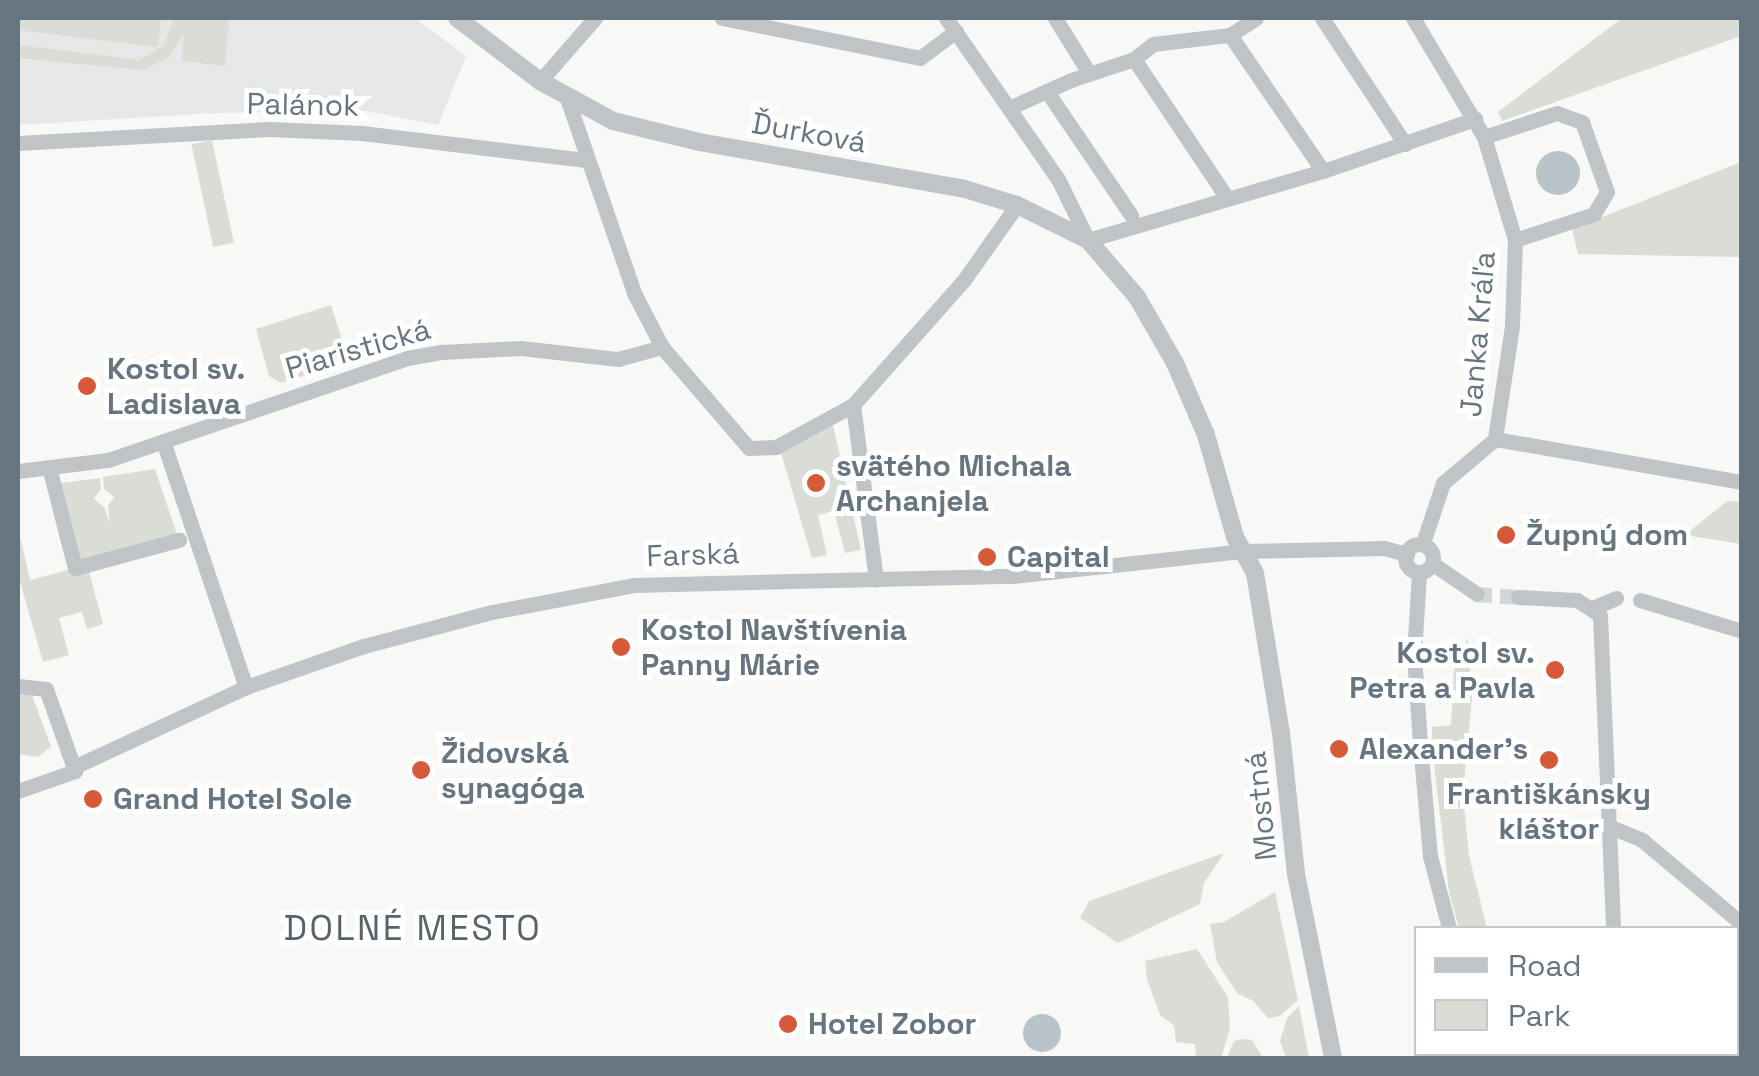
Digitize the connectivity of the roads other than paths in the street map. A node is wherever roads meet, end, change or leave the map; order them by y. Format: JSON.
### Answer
{"nodes":[{"id":1,"x":457,"y":18,"type":"edge"},
{"id":2,"x":595,"y":18,"type":"edge"},
{"id":3,"x":722,"y":18,"type":"edge"},
{"id":4,"x":1054,"y":18,"type":"edge"},
{"id":5,"x":1255,"y":18,"type":"edge"},
{"id":6,"x":1322,"y":18,"type":"edge"},
{"id":7,"x":1413,"y":18,"type":"edge"},
{"id":8,"x":951,"y":24,"type":"edge"},
{"id":9,"x":1230,"y":35,"type":"junction"},
{"id":10,"x":1134,"y":59,"type":"junction"},
{"id":11,"x":1089,"y":73,"type":"junction"},
{"id":12,"x":540,"y":81,"type":"junction"},
{"id":13,"x":1048,"y":93,"type":"junction"},
{"id":14,"x":567,"y":98,"type":"junction"},
{"id":15,"x":1009,"y":108,"type":"junction"},
{"id":16,"x":1475,"y":119,"type":"junction"},
{"id":17,"x":1484,"y":137,"type":"junction"},
{"id":18,"x":18,"y":143,"type":"edge"},
{"id":19,"x":1405,"y":144,"type":"junction"},
{"id":20,"x":586,"y":160,"type":"junction"},
{"id":21,"x":1323,"y":171,"type":"junction"},
{"id":22,"x":1065,"y":192,"type":"junction"},
{"id":23,"x":1227,"y":198,"type":"junction"},
{"id":24,"x":1018,"y":204,"type":"junction"},
{"id":25,"x":1131,"y":215,"type":"dead end"},
{"id":26,"x":1043,"y":217,"type":"junction"},
{"id":27,"x":1088,"y":240,"type":"junction"},
{"id":28,"x":1514,"y":240,"type":"junction"},
{"id":29,"x":662,"y":347,"type":"junction"},
{"id":30,"x":853,"y":404,"type":"junction"},
{"id":31,"x":1495,"y":440,"type":"junction"},
{"id":32,"x":163,"y":441,"type":"junction"},
{"id":33,"x":49,"y":467,"type":"junction"},
{"id":34,"x":18,"y":470,"type":"edge"},
{"id":35,"x":1742,"y":482,"type":"edge"},
{"id":36,"x":179,"y":540,"type":"dead end"},
{"id":37,"x":1423,"y":542,"type":"junction"},
{"id":38,"x":1242,"y":550,"type":"junction"},
{"id":39,"x":1406,"y":554,"type":"junction"},
{"id":40,"x":1426,"y":568,"type":"junction"},
{"id":41,"x":876,"y":580,"type":"junction"},
{"id":42,"x":1477,"y":594,"type":"tunnel mouth"},
{"id":43,"x":1518,"y":597,"type":"tunnel mouth"},
{"id":44,"x":1616,"y":598,"type":"dead end"},
{"id":45,"x":1640,"y":600,"type":"dead end"},
{"id":46,"x":1594,"y":608,"type":"junction"},
{"id":47,"x":1742,"y":632,"type":"edge"},
{"id":48,"x":18,"y":686,"type":"edge"},
{"id":49,"x":246,"y":687,"type":"junction"},
{"id":50,"x":75,"y":771,"type":"junction"},
{"id":51,"x":18,"y":791,"type":"edge"},
{"id":52,"x":1608,"y":826,"type":"junction"},
{"id":53,"x":1742,"y":924,"type":"edge"},
{"id":54,"x":1448,"y":926,"type":"edge"},
{"id":55,"x":1614,"y":926,"type":"edge"},
{"id":56,"x":1333,"y":1058,"type":"edge"}],
"edges":[{"from":1,"to":12,"type":"street","name":"Ďurková"},
{"from":2,"to":12,"type":"street"},
{"from":3,"to":8,"type":"street"},
{"from":4,"to":11,"type":"street"},
{"from":5,"to":9,"type":"street"},
{"from":6,"to":19,"type":"street"},
{"from":7,"to":16,"type":"street","name":"Janka Kráľa"},
{"from":8,"to":15,"type":"street"},
{"from":9,"to":10,"type":"street"},
{"from":9,"to":21,"type":"street"},
{"from":10,"to":11,"type":"street"},
{"from":10,"to":23,"type":"street"},
{"from":11,"to":13,"type":"street"},
{"from":12,"to":14,"type":"street","name":"Ďurková"},
{"from":13,"to":15,"type":"street"},
{"from":13,"to":25,"type":"street"},
{"from":14,"to":20,"type":"street"},
{"from":14,"to":24,"type":"street","name":"Ďurková"},
{"from":15,"to":22,"type":"street"},
{"from":16,"to":17,"type":"street","name":"Janka Kráľa"},
{"from":16,"to":19,"type":"street"},
{"from":17,"to":28,"type":"street","name":"Janka Kráľa"},
{"from":17,"to":28,"type":"street"},
{"from":18,"to":20,"type":"street","name":"Palánok"},
{"from":19,"to":21,"type":"street"},
{"from":20,"to":29,"type":"street"},
{"from":21,"to":23,"type":"street"},
{"from":22,"to":26,"type":"street"},
{"from":22,"to":27,"type":"street"},
{"from":23,"to":27,"type":"street"},
{"from":24,"to":26,"type":"street","name":"Ďurková"},
{"from":24,"to":30,"type":"street"},
{"from":26,"to":27,"type":"street","name":"Ďurková"},
{"from":27,"to":38,"type":"street","name":"Ďurková"},
{"from":28,"to":31,"type":"street","name":"Janka Kráľa"},
{"from":29,"to":30,"type":"street"},
{"from":29,"to":32,"type":"street","name":"Piaristická"},
{"from":30,"to":41,"type":"street"},
{"from":31,"to":35,"type":"street"},
{"from":31,"to":37,"type":"street"},
{"from":32,"to":33,"type":"street","name":"Piaristická"},
{"from":32,"to":49,"type":"street"},
{"from":33,"to":34,"type":"street","name":"Piaristická"},
{"from":33,"to":36,"type":"street"},
{"from":37,"to":39,"type":"street"},
{"from":37,"to":40,"type":"street"},
{"from":38,"to":39,"type":"street","name":"Farská"},
{"from":38,"to":41,"type":"street","name":"Farská"},
{"from":38,"to":56,"type":"street","name":"Mostná"},
{"from":39,"to":40,"type":"street"},
{"from":40,"to":42,"type":"street"},
{"from":40,"to":54,"type":"street"},
{"from":41,"to":49,"type":"street","name":"Farská"},
{"from":43,"to":46,"type":"street"},
{"from":44,"to":46,"type":"street"},
{"from":45,"to":47,"type":"street"},
{"from":46,"to":52,"type":"street"},
{"from":48,"to":50,"type":"street"},
{"from":49,"to":50,"type":"street","name":"Farská"},
{"from":50,"to":51,"type":"street","name":"Farská"},
{"from":52,"to":53,"type":"street"},
{"from":52,"to":55,"type":"street"}]}
